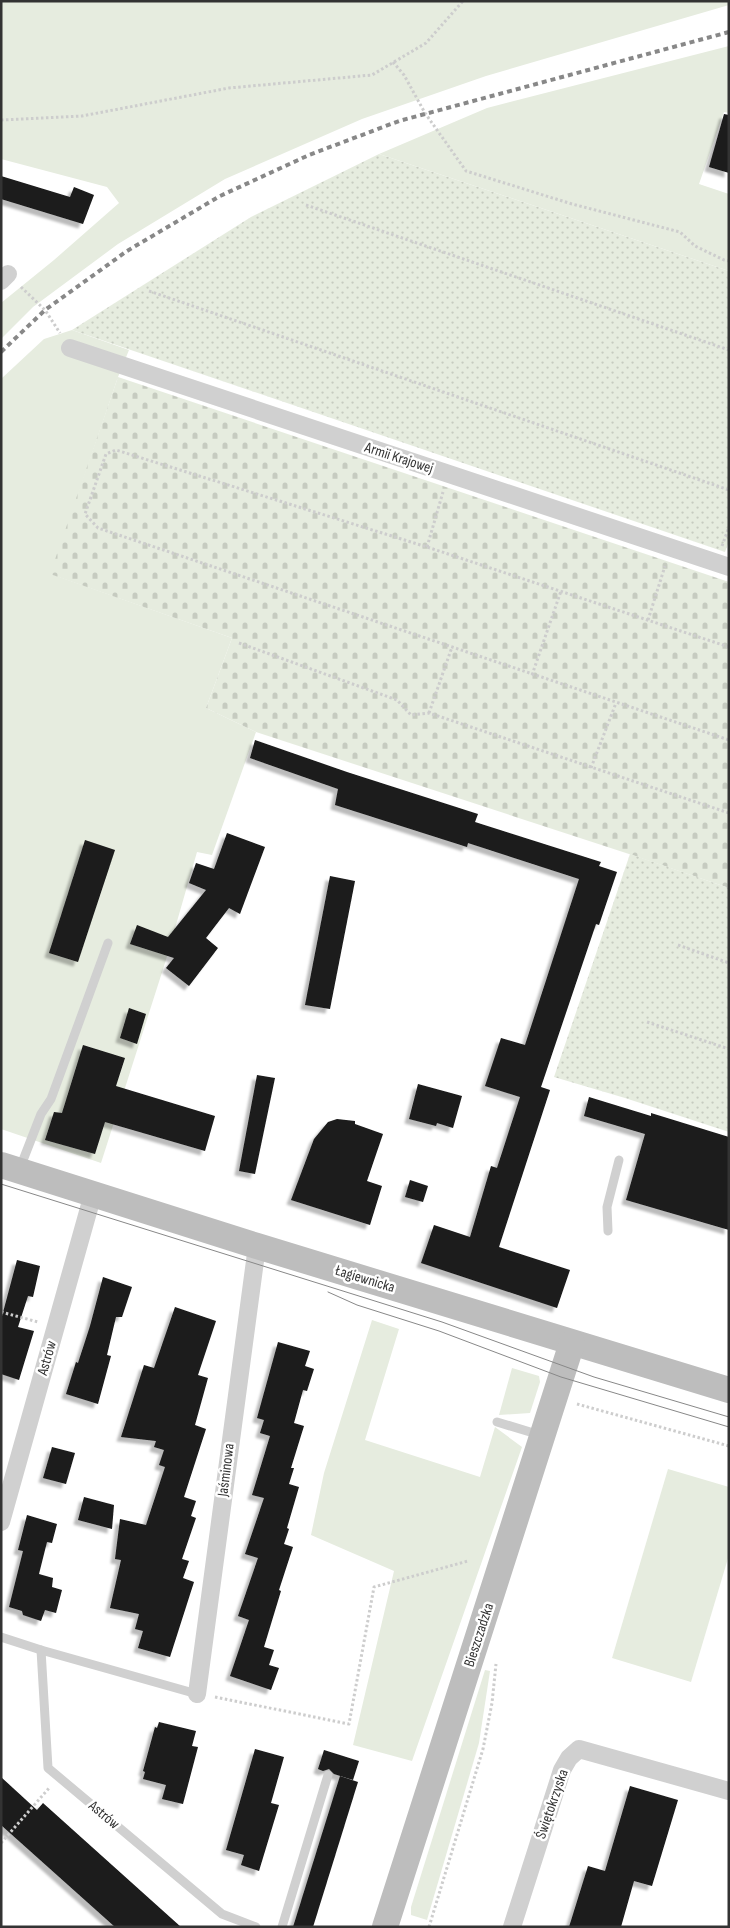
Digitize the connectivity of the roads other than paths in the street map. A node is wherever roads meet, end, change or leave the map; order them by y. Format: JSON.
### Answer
{"nodes":[{"id":1,"x":70,"y":348,"type":"road end"},
{"id":2,"x":729,"y":567,"type":"edge"},
{"id":3,"x":108,"y":942,"type":"dead end"},
{"id":4,"x":618,"y":1160,"type":"dead end"},
{"id":5,"x":10,"y":1168,"type":"edge"},
{"id":6,"x":93,"y":1194,"type":"junction"},
{"id":7,"x":608,"y":1231,"type":"dead end"},
{"id":8,"x":257,"y":1246,"type":"junction"},
{"id":9,"x":572,"y":1343,"type":"junction"},
{"id":10,"x":729,"y":1390,"type":"edge"},
{"id":11,"x":497,"y":1422,"type":"dead end"},
{"id":12,"x":542,"y":1436,"type":"junction"},
{"id":13,"x":1,"y":1522,"type":"edge"},
{"id":14,"x":1,"y":1637,"type":"edge"},
{"id":15,"x":41,"y":1650,"type":"junction"},
{"id":16,"x":197,"y":1694,"type":"joint"},
{"id":17,"x":328,"y":1775,"type":"dead end"},
{"id":18,"x":729,"y":1792,"type":"edge"},
{"id":19,"x":389,"y":1926,"type":"edge"},
{"id":20,"x":256,"y":1927,"type":"edge"},
{"id":21,"x":282,"y":1927,"type":"edge"},
{"id":22,"x":512,"y":1927,"type":"edge"}],
"edges":[{"from":1,"to":2,"type":"street","name":"Armii Krajowej"},
{"from":3,"to":5,"type":"lane"},
{"from":4,"to":7,"type":"lane"},
{"from":5,"to":6,"type":"street","name":"Łagiewnicka"},
{"from":6,"to":8,"type":"street","name":"Łagiewnicka"},
{"from":6,"to":13,"type":"street","name":"Astrów"},
{"from":8,"to":9,"type":"street","name":"Łagiewnicka"},
{"from":8,"to":16,"type":"street","name":"Jaśminowa"},
{"from":9,"to":10,"type":"street","name":"Łagiewnicka"},
{"from":9,"to":12,"type":"street","name":"Bieszczadzka"},
{"from":11,"to":12,"type":"lane"},
{"from":12,"to":19,"type":"street","name":"Bieszczadzka"},
{"from":14,"to":15,"type":"lane"},
{"from":15,"to":16,"type":"lane"},
{"from":15,"to":20,"type":"lane","name":"Astrów"},
{"from":17,"to":21,"type":"lane"},
{"from":18,"to":22,"type":"street","name":"Świętokrzyska"}]}
